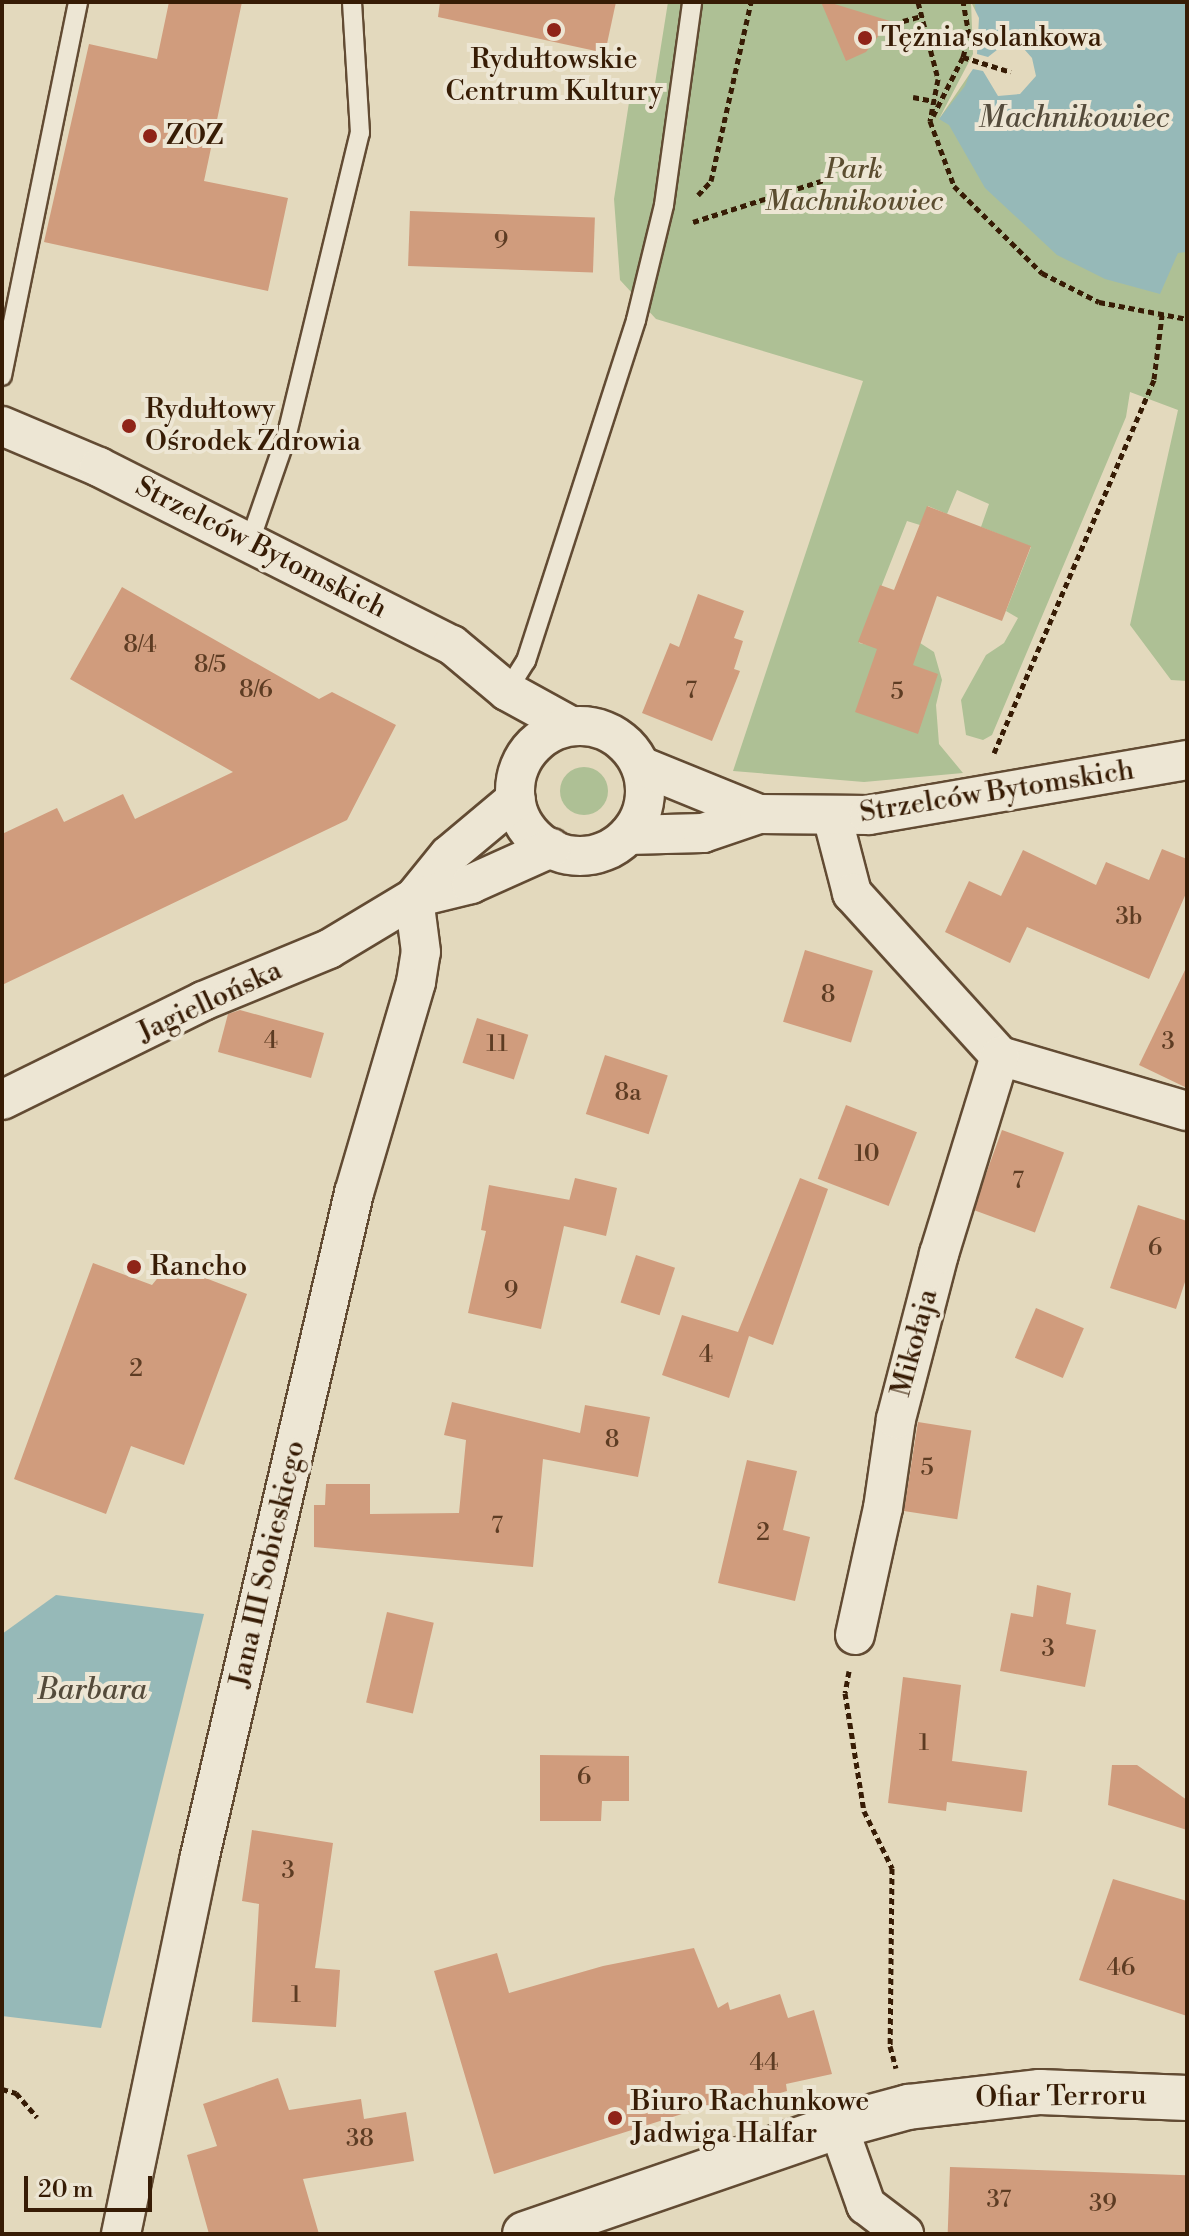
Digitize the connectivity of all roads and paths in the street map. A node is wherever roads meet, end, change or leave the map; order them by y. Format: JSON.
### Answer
{"nodes":[{"id":1,"x":78,"y":2,"type":"edge"},
{"id":2,"x":352,"y":2,"type":"edge"},
{"id":3,"x":692,"y":2,"type":"edge"},
{"id":4,"x":751,"y":2,"type":"edge"},
{"id":5,"x":918,"y":2,"type":"edge"},
{"id":6,"x":963,"y":2,"type":"edge"},
{"id":7,"x":922,"y":16,"type":"junction"},
{"id":8,"x":903,"y":21,"type":"dead end"},
{"id":9,"x":963,"y":57,"type":"junction"},
{"id":10,"x":1011,"y":72,"type":"dead end"},
{"id":11,"x":913,"y":97,"type":"dead end"},
{"id":12,"x":934,"y":101,"type":"junction"},
{"id":13,"x":930,"y":121,"type":"junction"},
{"id":14,"x":833,"y":177,"type":"dead end"},
{"id":15,"x":664,"y":205,"type":"junction"},
{"id":16,"x":651,"y":255,"type":"junction"},
{"id":17,"x":1162,"y":316,"type":"junction"},
{"id":18,"x":1187,"y":319,"type":"edge"},
{"id":19,"x":2,"y":376,"type":"edge"},
{"id":20,"x":2,"y":426,"type":"edge"},
{"id":21,"x":250,"y":541,"type":"junction"},
{"id":22,"x":507,"y":691,"type":"junction"},
{"id":23,"x":571,"y":726,"type":"junction"},
{"id":24,"x":524,"y":756,"type":"junction"},
{"id":25,"x":1187,"y":760,"type":"edge"},
{"id":26,"x":641,"y":766,"type":"junction"},
{"id":27,"x":516,"y":799,"type":"junction"},
{"id":28,"x":979,"y":800,"type":"junction"},
{"id":29,"x":759,"y":814,"type":"junction"},
{"id":30,"x":832,"y":816,"type":"junction"},
{"id":31,"x":628,"y":835,"type":"junction"},
{"id":32,"x":551,"y":848,"type":"junction"},
{"id":33,"x":414,"y":898,"type":"junction"},
{"id":34,"x":1000,"y":1056,"type":"junction"},
{"id":35,"x":2,"y":1100,"type":"edge"},
{"id":36,"x":1187,"y":1111,"type":"edge"},
{"id":37,"x":855,"y":1635,"type":"dead end"},
{"id":38,"x":845,"y":1693,"type":"dead end"},
{"id":39,"x":2,"y":2089,"type":"edge"},
{"id":40,"x":1187,"y":2098,"type":"edge"},
{"id":41,"x":908,"y":2107,"type":"junction"},
{"id":42,"x":37,"y":2117,"type":"dead end"},
{"id":43,"x":838,"y":2126,"type":"junction"},
{"id":44,"x":121,"y":2234,"type":"edge"},
{"id":45,"x":525,"y":2234,"type":"edge"},
{"id":46,"x":904,"y":2234,"type":"edge"}],
"edges":[{"from":1,"to":19,"type":"lane"},
{"from":2,"to":21,"type":"lane"},
{"from":3,"to":15,"type":"lane"},
{"from":4,"to":15,"type":"path"},
{"from":5,"to":7,"type":"path"},
{"from":6,"to":9,"type":"path"},
{"from":7,"to":8,"type":"path"},
{"from":7,"to":12,"type":"path"},
{"from":9,"to":10,"type":"path"},
{"from":9,"to":13,"type":"path"},
{"from":11,"to":12,"type":"path"},
{"from":12,"to":13,"type":"path"},
{"from":13,"to":17,"type":"path"},
{"from":14,"to":16,"type":"path"},
{"from":15,"to":16,"type":"lane"},
{"from":16,"to":22,"type":"lane"},
{"from":17,"to":18,"type":"path"},
{"from":17,"to":28,"type":"path"},
{"from":20,"to":21,"type":"street","name":"Strzelców Bytomskich"},
{"from":21,"to":22,"type":"street","name":"Strzelców Bytomskich"},
{"from":22,"to":23,"type":"street","name":"Strzelców Bytomskich"},
{"from":22,"to":24,"type":"street"},
{"from":23,"to":24,"type":"street"},
{"from":23,"to":26,"type":"street"},
{"from":24,"to":27,"type":"street"},
{"from":25,"to":28,"type":"street","name":"Strzelców Bytomskich"},
{"from":26,"to":29,"type":"street"},
{"from":26,"to":31,"type":"street"},
{"from":27,"to":32,"type":"street"},
{"from":27,"to":33,"type":"street"},
{"from":28,"to":30,"type":"street","name":"Strzelców Bytomskich"},
{"from":29,"to":30,"type":"street","name":"Strzelców Bytomskich"},
{"from":29,"to":31,"type":"street"},
{"from":30,"to":34,"type":"street"},
{"from":31,"to":32,"type":"street"},
{"from":32,"to":33,"type":"street"},
{"from":33,"to":35,"type":"street","name":"Jagiellońska"},
{"from":33,"to":44,"type":"street","name":"Jana III Sobieskiego"},
{"from":34,"to":36,"type":"street"},
{"from":34,"to":37,"type":"street","name":"Mikołaja"},
{"from":38,"to":41,"type":"path"},
{"from":39,"to":42,"type":"path"},
{"from":40,"to":41,"type":"street","name":"Ofiar Terroru"},
{"from":41,"to":43,"type":"street","name":"Ofiar Terroru"},
{"from":43,"to":45,"type":"street","name":"Ofiar Terroru"},
{"from":43,"to":46,"type":"street"}]}
